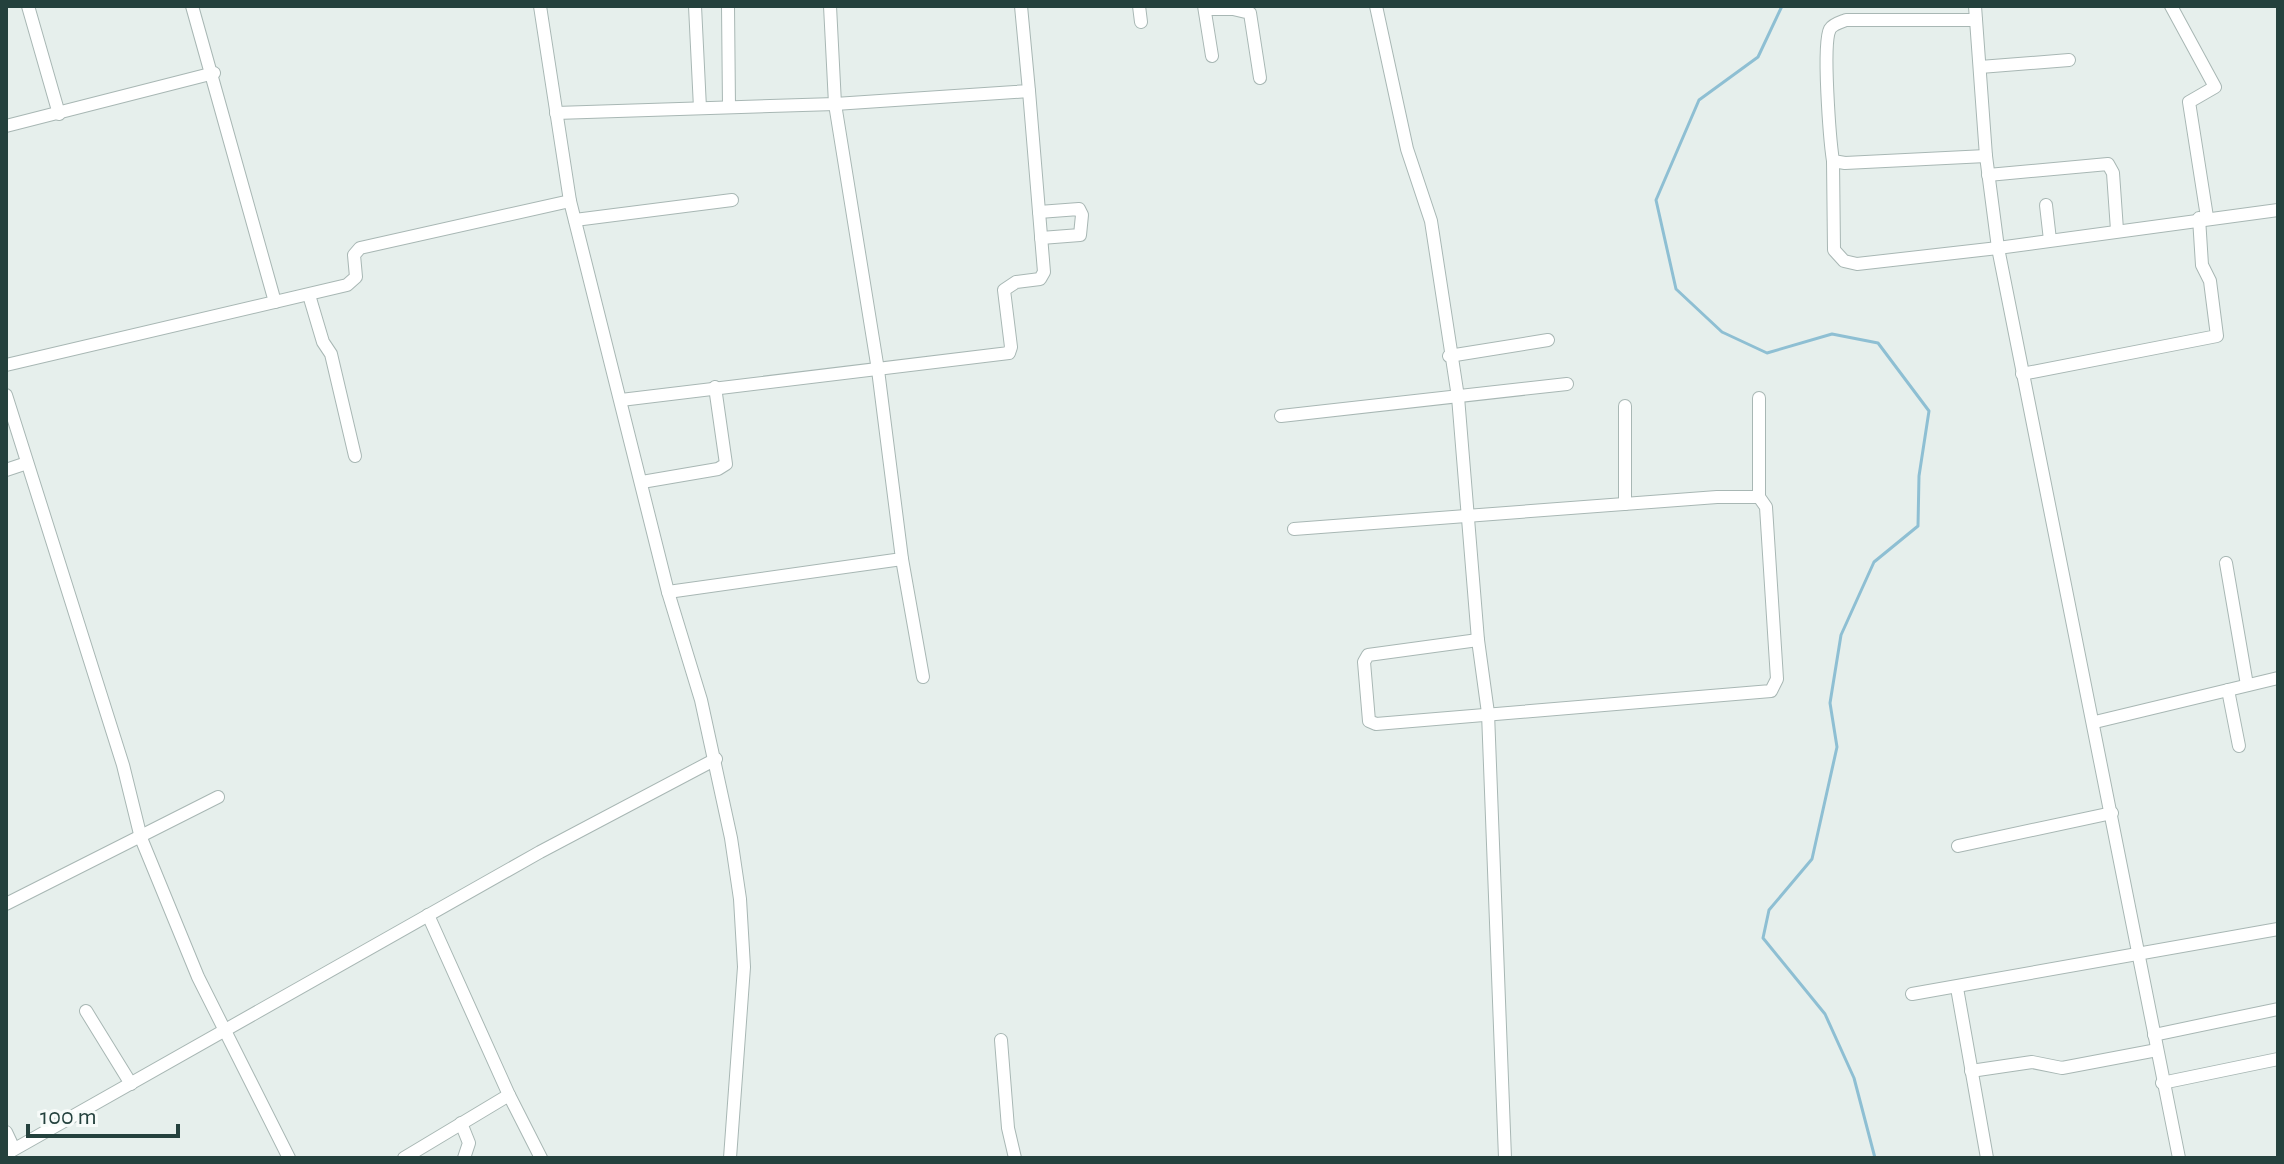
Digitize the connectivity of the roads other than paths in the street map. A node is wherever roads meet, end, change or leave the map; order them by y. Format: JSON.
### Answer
{"nodes":[{"id":1,"x":28,"y":6,"type":"edge"},
{"id":2,"x":192,"y":6,"type":"edge"},
{"id":3,"x":540,"y":6,"type":"edge"},
{"id":4,"x":695,"y":6,"type":"edge"},
{"id":5,"x":728,"y":6,"type":"edge"},
{"id":6,"x":830,"y":6,"type":"edge"},
{"id":7,"x":1021,"y":6,"type":"edge"},
{"id":8,"x":1139,"y":6,"type":"edge"},
{"id":9,"x":1376,"y":6,"type":"edge"},
{"id":10,"x":2171,"y":6,"type":"edge"},
{"id":11,"x":1204,"y":8,"type":"edge"},
{"id":12,"x":1975,"y":13,"type":"edge"},
{"id":13,"x":1141,"y":22,"type":"dead end"},
{"id":14,"x":1212,"y":56,"type":"dead end"},
{"id":15,"x":2069,"y":60,"type":"dead end"},
{"id":16,"x":1980,"y":67,"type":"junction"},
{"id":17,"x":214,"y":73,"type":"junction"},
{"id":18,"x":1260,"y":78,"type":"dead end"},
{"id":19,"x":1029,"y":91,"type":"junction"},
{"id":20,"x":835,"y":104,"type":"junction"},
{"id":21,"x":729,"y":107,"type":"junction"},
{"id":22,"x":700,"y":108,"type":"junction"},
{"id":23,"x":556,"y":113,"type":"junction"},
{"id":24,"x":59,"y":114,"type":"junction"},
{"id":25,"x":6,"y":126,"type":"edge"},
{"id":26,"x":1986,"y":156,"type":"junction"},
{"id":27,"x":1833,"y":161,"type":"junction"},
{"id":28,"x":1988,"y":175,"type":"junction"},
{"id":29,"x":732,"y":200,"type":"dead end"},
{"id":30,"x":570,"y":201,"type":"junction"},
{"id":31,"x":2046,"y":205,"type":"dead end"},
{"id":32,"x":2278,"y":210,"type":"edge"},
{"id":33,"x":1039,"y":212,"type":"junction"},
{"id":34,"x":2203,"y":218,"type":"junction"},
{"id":35,"x":575,"y":220,"type":"junction"},
{"id":36,"x":2117,"y":230,"type":"junction"},
{"id":37,"x":1041,"y":238,"type":"junction"},
{"id":38,"x":2050,"y":240,"type":"junction"},
{"id":39,"x":1998,"y":248,"type":"junction"},
{"id":40,"x":309,"y":295,"type":"junction"},
{"id":41,"x":275,"y":302,"type":"junction"},
{"id":42,"x":1548,"y":340,"type":"dead end"},
{"id":43,"x":1449,"y":356,"type":"junction"},
{"id":44,"x":6,"y":365,"type":"edge"},
{"id":45,"x":878,"y":370,"type":"junction"},
{"id":46,"x":2022,"y":374,"type":"junction"},
{"id":47,"x":1567,"y":384,"type":"dead end"},
{"id":48,"x":715,"y":387,"type":"junction"},
{"id":49,"x":6,"y":395,"type":"edge"},
{"id":50,"x":1458,"y":397,"type":"junction"},
{"id":51,"x":1759,"y":398,"type":"dead end"},
{"id":52,"x":621,"y":400,"type":"junction"},
{"id":53,"x":1625,"y":406,"type":"dead end"},
{"id":54,"x":1281,"y":416,"type":"dead end"},
{"id":55,"x":355,"y":456,"type":"dead end"},
{"id":56,"x":27,"y":463,"type":"junction"},
{"id":57,"x":6,"y":470,"type":"edge"},
{"id":58,"x":642,"y":482,"type":"junction"},
{"id":59,"x":1759,"y":497,"type":"junction"},
{"id":60,"x":1625,"y":504,"type":"junction"},
{"id":61,"x":1468,"y":515,"type":"junction"},
{"id":62,"x":1294,"y":529,"type":"dead end"},
{"id":63,"x":902,"y":559,"type":"junction"},
{"id":64,"x":2226,"y":563,"type":"dead end"},
{"id":65,"x":668,"y":592,"type":"junction"},
{"id":66,"x":1478,"y":640,"type":"junction"},
{"id":67,"x":923,"y":677,"type":"dead end"},
{"id":68,"x":2278,"y":678,"type":"edge"},
{"id":69,"x":2247,"y":685,"type":"junction"},
{"id":70,"x":2228,"y":690,"type":"junction"},
{"id":71,"x":1488,"y":713,"type":"junction"},
{"id":72,"x":2095,"y":722,"type":"junction"},
{"id":73,"x":2239,"y":746,"type":"dead end"},
{"id":74,"x":716,"y":759,"type":"junction"},
{"id":75,"x":218,"y":797,"type":"dead end"},
{"id":76,"x":2112,"y":813,"type":"junction"},
{"id":77,"x":141,"y":838,"type":"junction"},
{"id":78,"x":1958,"y":846,"type":"dead end"},
{"id":79,"x":6,"y":904,"type":"edge"},
{"id":80,"x":428,"y":915,"type":"junction"},
{"id":81,"x":2278,"y":929,"type":"edge"},
{"id":82,"x":2140,"y":954,"type":"junction"},
{"id":83,"x":1957,"y":988,"type":"junction"},
{"id":84,"x":1912,"y":994,"type":"dead end"},
{"id":85,"x":2278,"y":1009,"type":"edge"},
{"id":86,"x":86,"y":1011,"type":"dead end"},
{"id":87,"x":226,"y":1030,"type":"junction"},
{"id":88,"x":2154,"y":1035,"type":"junction"},
{"id":89,"x":1001,"y":1040,"type":"dead end"},
{"id":90,"x":2157,"y":1050,"type":"junction"},
{"id":91,"x":2278,"y":1059,"type":"edge"},
{"id":92,"x":1971,"y":1071,"type":"junction"},
{"id":93,"x":2162,"y":1083,"type":"junction"},
{"id":94,"x":131,"y":1084,"type":"junction"},
{"id":95,"x":509,"y":1095,"type":"junction"},
{"id":96,"x":461,"y":1123,"type":"junction"},
{"id":97,"x":6,"y":1132,"type":"edge"},
{"id":98,"x":10,"y":1151,"type":"edge"},
{"id":99,"x":289,"y":1158,"type":"edge"},
{"id":100,"x":404,"y":1158,"type":"edge"},
{"id":101,"x":464,"y":1158,"type":"edge"},
{"id":102,"x":541,"y":1158,"type":"edge"},
{"id":103,"x":730,"y":1158,"type":"edge"},
{"id":104,"x":1015,"y":1158,"type":"edge"},
{"id":105,"x":1505,"y":1158,"type":"edge"},
{"id":106,"x":1987,"y":1158,"type":"edge"},
{"id":107,"x":2179,"y":1158,"type":"edge"}],
"edges":[{"from":1,"to":24,"type":"street"},
{"from":2,"to":17,"type":"street"},
{"from":3,"to":23,"type":"street"},
{"from":4,"to":22,"type":"street"},
{"from":5,"to":21,"type":"street"},
{"from":6,"to":20,"type":"street"},
{"from":7,"to":19,"type":"street"},
{"from":8,"to":13,"type":"street"},
{"from":9,"to":43,"type":"street"},
{"from":10,"to":34,"type":"street"},
{"from":11,"to":14,"type":"street"},
{"from":11,"to":18,"type":"street"},
{"from":12,"to":16,"type":"street"},
{"from":12,"to":27,"type":"street"},
{"from":15,"to":16,"type":"street"},
{"from":16,"to":26,"type":"street"},
{"from":17,"to":24,"type":"street"},
{"from":17,"to":41,"type":"street"},
{"from":19,"to":20,"type":"street"},
{"from":19,"to":33,"type":"street"},
{"from":20,"to":21,"type":"street"},
{"from":20,"to":45,"type":"street"},
{"from":21,"to":22,"type":"street"},
{"from":22,"to":23,"type":"street"},
{"from":23,"to":30,"type":"street"},
{"from":24,"to":25,"type":"street"},
{"from":26,"to":27,"type":"street"},
{"from":26,"to":28,"type":"street"},
{"from":27,"to":39,"type":"street"},
{"from":28,"to":36,"type":"street"},
{"from":28,"to":39,"type":"street"},
{"from":29,"to":35,"type":"street"},
{"from":30,"to":35,"type":"street"},
{"from":30,"to":40,"type":"street"},
{"from":31,"to":38,"type":"street"},
{"from":32,"to":34,"type":"street"},
{"from":33,"to":37,"type":"street"},
{"from":33,"to":37,"type":"street"},
{"from":34,"to":36,"type":"street"},
{"from":34,"to":46,"type":"street"},
{"from":35,"to":52,"type":"street"},
{"from":36,"to":38,"type":"street"},
{"from":37,"to":45,"type":"street"},
{"from":38,"to":39,"type":"street"},
{"from":39,"to":46,"type":"street"},
{"from":40,"to":41,"type":"street"},
{"from":40,"to":55,"type":"street"},
{"from":41,"to":44,"type":"street"},
{"from":42,"to":43,"type":"street"},
{"from":43,"to":50,"type":"street"},
{"from":45,"to":48,"type":"street"},
{"from":45,"to":63,"type":"street"},
{"from":46,"to":72,"type":"street"},
{"from":47,"to":50,"type":"street"},
{"from":48,"to":52,"type":"street"},
{"from":48,"to":58,"type":"street"},
{"from":49,"to":56,"type":"street"},
{"from":50,"to":54,"type":"street"},
{"from":50,"to":61,"type":"street"},
{"from":51,"to":59,"type":"street"},
{"from":52,"to":58,"type":"street"},
{"from":53,"to":60,"type":"street"},
{"from":56,"to":57,"type":"street"},
{"from":56,"to":77,"type":"street"},
{"from":58,"to":65,"type":"street"},
{"from":59,"to":60,"type":"street"},
{"from":59,"to":71,"type":"street"},
{"from":60,"to":61,"type":"street"},
{"from":61,"to":62,"type":"street"},
{"from":61,"to":66,"type":"street"},
{"from":63,"to":65,"type":"street"},
{"from":63,"to":67,"type":"street"},
{"from":64,"to":69,"type":"street"},
{"from":65,"to":74,"type":"street"},
{"from":66,"to":71,"type":"street"},
{"from":66,"to":71,"type":"street"},
{"from":68,"to":69,"type":"street"},
{"from":69,"to":70,"type":"street"},
{"from":70,"to":72,"type":"street"},
{"from":70,"to":73,"type":"street"},
{"from":71,"to":105,"type":"street"},
{"from":72,"to":76,"type":"street"},
{"from":74,"to":80,"type":"street"},
{"from":74,"to":103,"type":"street"},
{"from":75,"to":77,"type":"street"},
{"from":76,"to":78,"type":"street"},
{"from":76,"to":82,"type":"street"},
{"from":77,"to":79,"type":"street"},
{"from":77,"to":87,"type":"street"},
{"from":80,"to":87,"type":"street"},
{"from":80,"to":95,"type":"street"},
{"from":81,"to":82,"type":"street"},
{"from":82,"to":83,"type":"street"},
{"from":82,"to":88,"type":"street"},
{"from":83,"to":84,"type":"street"},
{"from":83,"to":92,"type":"street"},
{"from":85,"to":88,"type":"street"},
{"from":86,"to":94,"type":"street"},
{"from":87,"to":94,"type":"street"},
{"from":87,"to":99,"type":"street"},
{"from":88,"to":90,"type":"street"},
{"from":89,"to":104,"type":"street"},
{"from":90,"to":92,"type":"street"},
{"from":90,"to":93,"type":"street"},
{"from":91,"to":93,"type":"street"},
{"from":92,"to":106,"type":"street"},
{"from":93,"to":107,"type":"street"},
{"from":94,"to":98,"type":"street"},
{"from":95,"to":96,"type":"street"},
{"from":95,"to":102,"type":"street"},
{"from":96,"to":100,"type":"street"},
{"from":96,"to":101,"type":"street"},
{"from":97,"to":98,"type":"street"}]}
